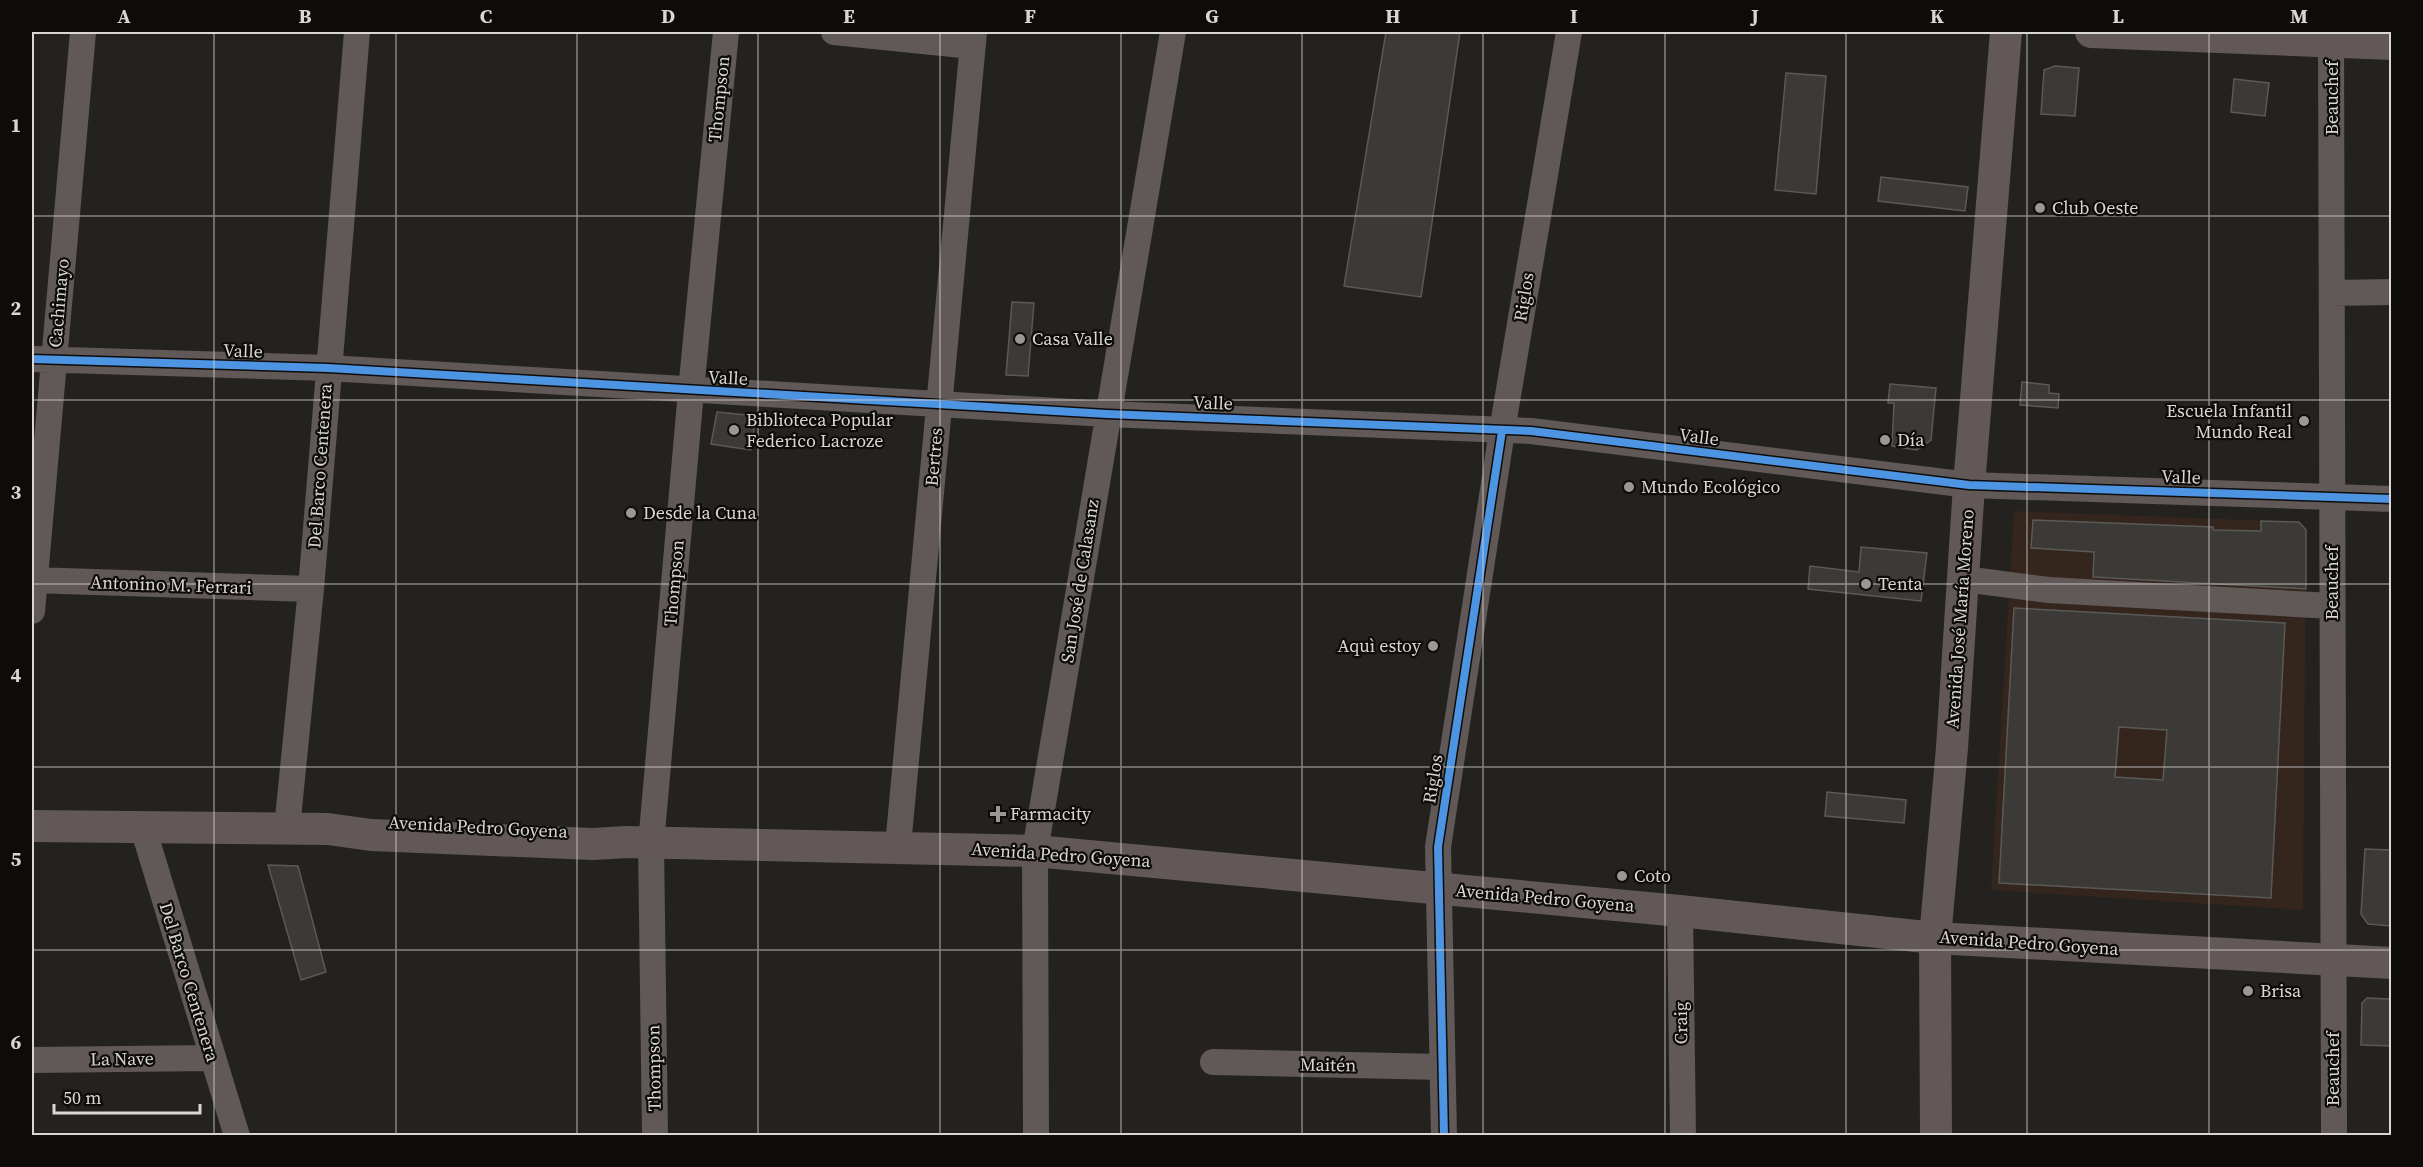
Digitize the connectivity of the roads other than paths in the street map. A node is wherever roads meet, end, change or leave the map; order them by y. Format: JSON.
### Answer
{"nodes":[{"id":1,"x":83,"y":32,"type":"edge"},
{"id":2,"x":357,"y":32,"type":"edge"},
{"id":3,"x":726,"y":32,"type":"edge"},
{"id":4,"x":834,"y":32,"type":"edge"},
{"id":5,"x":1173,"y":32,"type":"edge"},
{"id":6,"x":1569,"y":32,"type":"edge"},
{"id":7,"x":2006,"y":32,"type":"edge"},
{"id":8,"x":2091,"y":32,"type":"edge"},
{"id":9,"x":2331,"y":37,"type":"edge"},
{"id":10,"x":973,"y":39,"type":"edge"},
{"id":11,"x":2391,"y":44,"type":"edge"},
{"id":12,"x":2391,"y":292,"type":"edge"},
{"id":13,"x":2332,"y":293,"type":"junction"},
{"id":14,"x":43,"y":360,"type":"edge"},
{"id":15,"x":328,"y":368,"type":"junction"},
{"id":16,"x":690,"y":391,"type":"junction"},
{"id":17,"x":939,"y":403,"type":"junction"},
{"id":18,"x":1107,"y":414,"type":"junction"},
{"id":19,"x":1502,"y":430,"type":"junction"},
{"id":20,"x":1969,"y":485,"type":"junction"},
{"id":21,"x":2331,"y":497,"type":"junction"},
{"id":22,"x":2391,"y":499,"type":"edge"},
{"id":23,"x":1964,"y":579,"type":"junction"},
{"id":24,"x":33,"y":580,"type":"edge"},
{"id":25,"x":311,"y":589,"type":"junction"},
{"id":26,"x":2332,"y":606,"type":"junction"},
{"id":27,"x":32,"y":611,"type":"edge"},
{"id":28,"x":32,"y":826,"type":"edge"},
{"id":29,"x":143,"y":828,"type":"junction"},
{"id":30,"x":287,"y":828,"type":"junction"},
{"id":31,"x":639,"y":843,"type":"junction"},
{"id":32,"x":898,"y":846,"type":"junction"},
{"id":33,"x":1035,"y":851,"type":"junction"},
{"id":34,"x":1440,"y":888,"type":"junction"},
{"id":35,"x":1680,"y":911,"type":"junction"},
{"id":36,"x":1935,"y":938,"type":"junction"},
{"id":37,"x":2332,"y":960,"type":"junction"},
{"id":38,"x":2391,"y":963,"type":"edge"},
{"id":39,"x":212,"y":1058,"type":"junction"},
{"id":40,"x":32,"y":1060,"type":"edge"},
{"id":41,"x":1214,"y":1062,"type":"dead end"},
{"id":42,"x":1442,"y":1067,"type":"junction"},
{"id":43,"x":237,"y":1136,"type":"edge"},
{"id":44,"x":655,"y":1136,"type":"edge"},
{"id":45,"x":1036,"y":1136,"type":"edge"},
{"id":46,"x":1444,"y":1136,"type":"edge"},
{"id":47,"x":1683,"y":1136,"type":"edge"},
{"id":48,"x":1936,"y":1136,"type":"edge"},
{"id":49,"x":2334,"y":1136,"type":"edge"}],
"edges":[{"from":1,"to":14,"type":"street","name":"Cachimayo"},
{"from":2,"to":15,"type":"street","name":"Del Barco Centenera"},
{"from":3,"to":16,"type":"street","name":"Thompson"},
{"from":4,"to":10,"type":"street"},
{"from":5,"to":18,"type":"street","name":"San José de Calasanz"},
{"from":6,"to":19,"type":"street","name":"Riglos"},
{"from":7,"to":20,"type":"main road","name":"Avenida José María Moreno"},
{"from":8,"to":9,"type":"main road"},
{"from":9,"to":11,"type":"main road"},
{"from":9,"to":13,"type":"street","name":"Beauchef"},
{"from":10,"to":17,"type":"street","name":"Bertres"},
{"from":12,"to":13,"type":"street"},
{"from":13,"to":21,"type":"street","name":"Beauchef"},
{"from":14,"to":15,"type":"street","name":"Valle"},
{"from":14,"to":24,"type":"street","name":"Cachimayo"},
{"from":15,"to":16,"type":"street","name":"Valle"},
{"from":15,"to":25,"type":"street","name":"Del Barco Centenera"},
{"from":16,"to":17,"type":"street","name":"Valle"},
{"from":16,"to":31,"type":"street","name":"Thompson"},
{"from":17,"to":18,"type":"street","name":"Valle"},
{"from":17,"to":32,"type":"street","name":"Bertres"},
{"from":18,"to":19,"type":"street","name":"Valle"},
{"from":18,"to":33,"type":"street","name":"San José de Calasanz"},
{"from":19,"to":20,"type":"street","name":"Valle"},
{"from":19,"to":34,"type":"street","name":"Riglos"},
{"from":20,"to":21,"type":"street","name":"Valle"},
{"from":20,"to":23,"type":"main road","name":"Avenida José María Moreno"},
{"from":21,"to":22,"type":"street","name":"Valle"},
{"from":21,"to":26,"type":"street","name":"Beauchef"},
{"from":23,"to":26,"type":"street"},
{"from":23,"to":36,"type":"main road","name":"Avenida José María Moreno"},
{"from":24,"to":25,"type":"street","name":"Antonino M. Ferrari"},
{"from":24,"to":27,"type":"street","name":"Cachimayo"},
{"from":25,"to":30,"type":"street","name":"Del Barco Centenera"},
{"from":26,"to":37,"type":"street","name":"Beauchef"},
{"from":28,"to":29,"type":"main road","name":"Avenida Pedro Goyena"},
{"from":29,"to":30,"type":"main road","name":"Avenida Pedro Goyena"},
{"from":29,"to":39,"type":"street","name":"Del Barco Centenera"},
{"from":30,"to":31,"type":"main road","name":"Avenida Pedro Goyena"},
{"from":31,"to":32,"type":"main road","name":"Avenida Pedro Goyena"},
{"from":31,"to":44,"type":"street","name":"Thompson"},
{"from":32,"to":33,"type":"main road","name":"Avenida Pedro Goyena"},
{"from":33,"to":34,"type":"main road","name":"Avenida Pedro Goyena"},
{"from":33,"to":45,"type":"street","name":"San José de Calasanz"},
{"from":34,"to":35,"type":"main road","name":"Avenida Pedro Goyena"},
{"from":34,"to":42,"type":"street","name":"Riglos"},
{"from":35,"to":36,"type":"main road","name":"Avenida Pedro Goyena"},
{"from":35,"to":47,"type":"street","name":"Craig"},
{"from":36,"to":37,"type":"main road","name":"Avenida Pedro Goyena"},
{"from":36,"to":48,"type":"main road","name":"Avenida José María Moreno"},
{"from":37,"to":38,"type":"main road","name":"Avenida Pedro Goyena"},
{"from":37,"to":49,"type":"street","name":"Beauchef"},
{"from":39,"to":40,"type":"street","name":"La Nave"},
{"from":39,"to":43,"type":"street","name":"Del Barco Centenera"},
{"from":41,"to":42,"type":"street","name":"Maitén"},
{"from":42,"to":46,"type":"street","name":"Riglos"}]}
